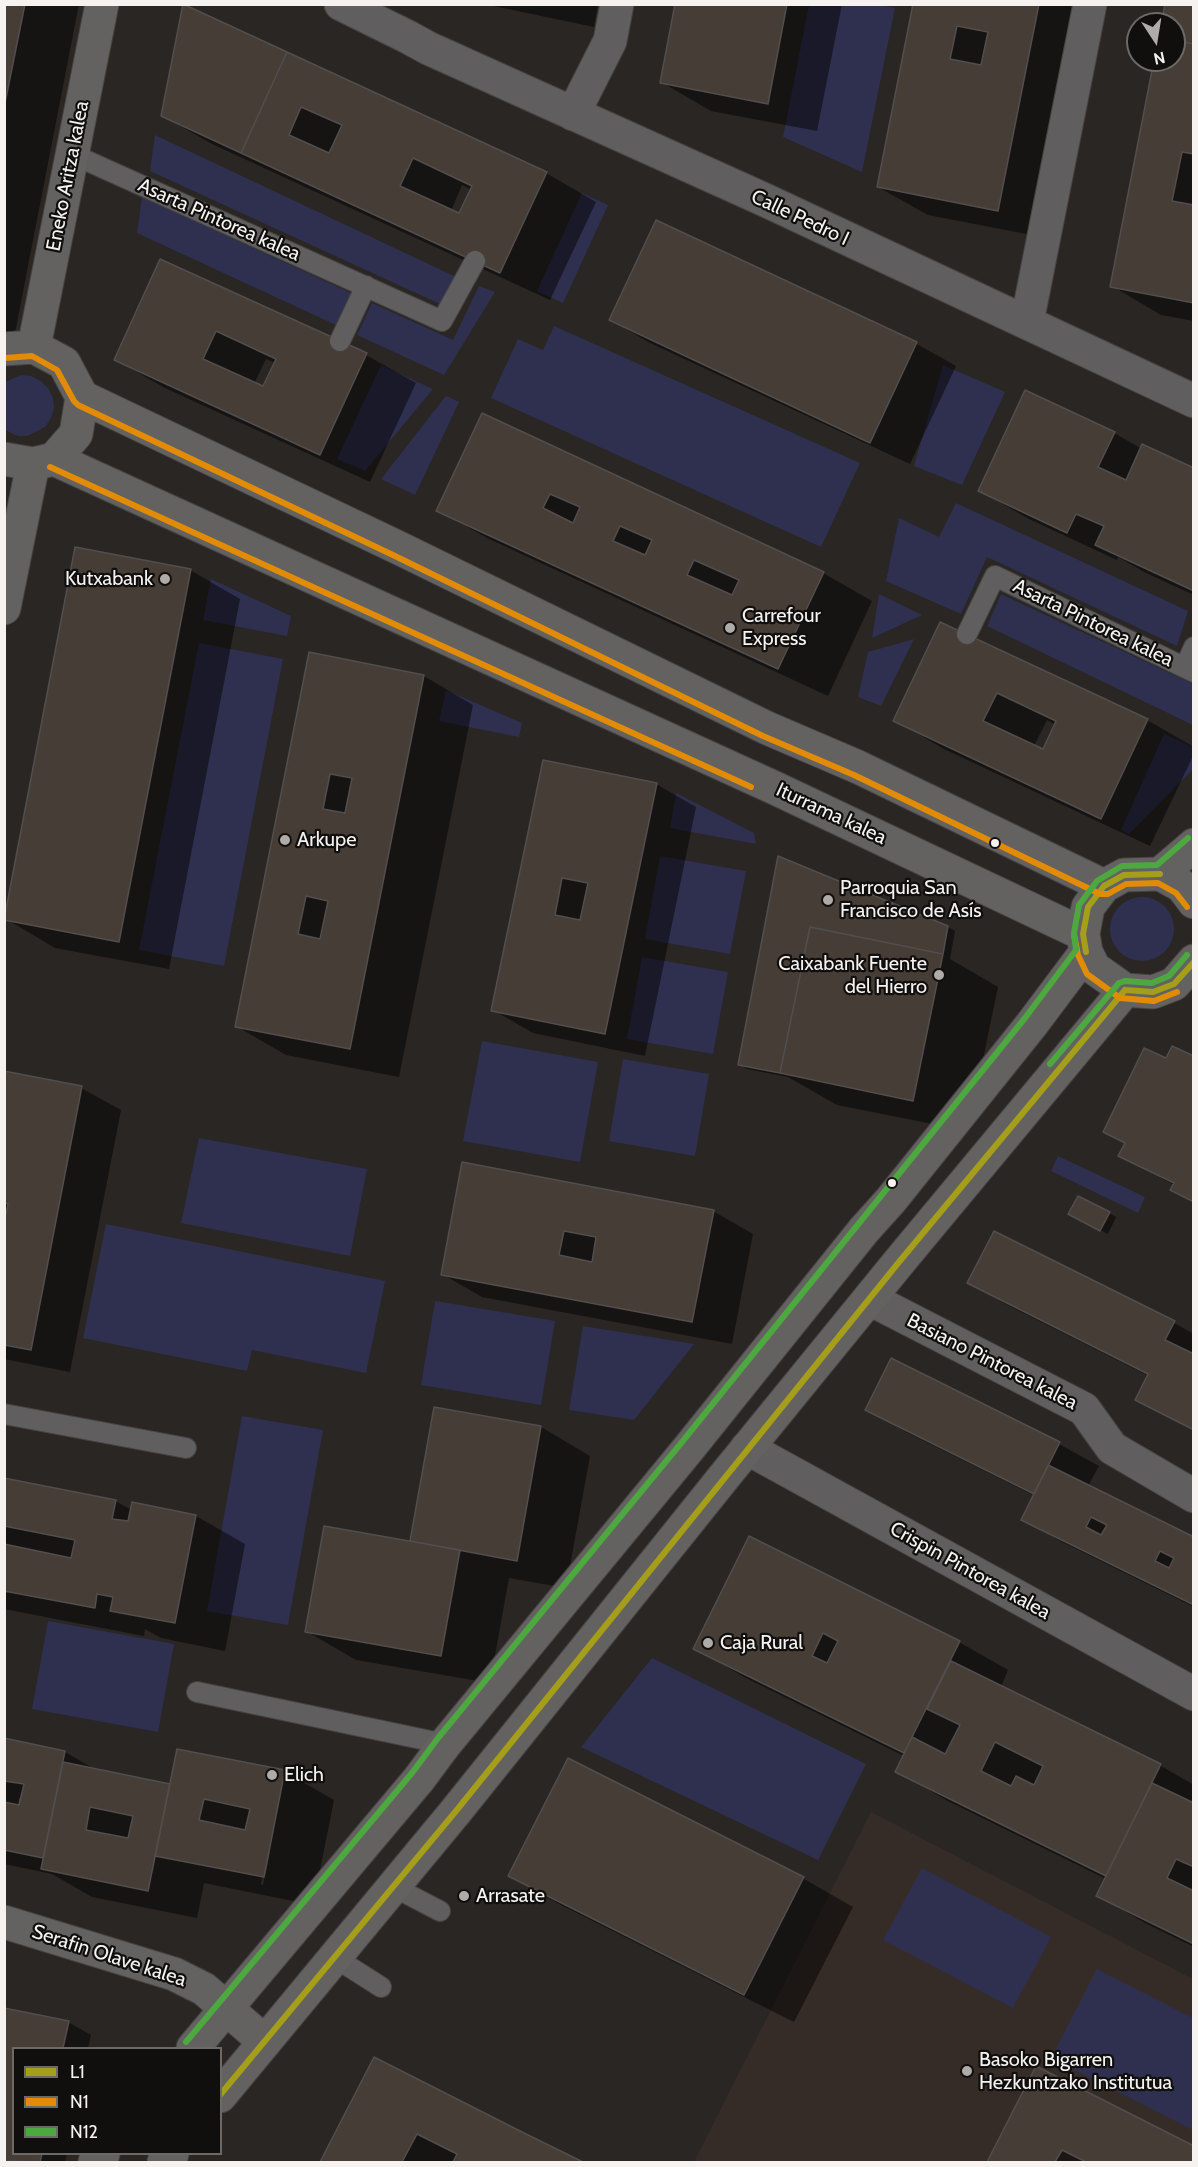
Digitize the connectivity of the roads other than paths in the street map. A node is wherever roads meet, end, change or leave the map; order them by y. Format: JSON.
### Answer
{"nodes":[{"id":1,"x":102,"y":4,"type":"edge"},
{"id":2,"x":341,"y":4,"type":"edge"},
{"id":3,"x":617,"y":4,"type":"edge"},
{"id":4,"x":1090,"y":4,"type":"edge"},
{"id":5,"x":573,"y":114,"type":"junction"},
{"id":6,"x":72,"y":154,"type":"junction"},
{"id":7,"x":475,"y":261,"type":"dead end"},
{"id":8,"x":366,"y":286,"type":"junction"},
{"id":9,"x":1027,"y":322,"type":"junction"},
{"id":10,"x":340,"y":341,"type":"dead end"},
{"id":11,"x":19,"y":348,"type":"edge"},
{"id":12,"x":82,"y":398,"type":"junction"},
{"id":13,"x":1194,"y":401,"type":"edge"},
{"id":14,"x":30,"y":460,"type":"edge"},
{"id":15,"x":4,"y":608,"type":"edge"},
{"id":16,"x":967,"y":634,"type":"dead end"},
{"id":17,"x":1194,"y":647,"type":"edge"},
{"id":18,"x":1189,"y":670,"type":"edge"},
{"id":19,"x":1194,"y":845,"type":"edge"},
{"id":20,"x":1160,"y":874,"type":"junction"},
{"id":21,"x":1104,"y":886,"type":"junction"},
{"id":22,"x":1194,"y":902,"type":"edge"},
{"id":23,"x":1084,"y":943,"type":"junction"},
{"id":24,"x":1187,"y":981,"type":"edge"},
{"id":25,"x":1125,"y":990,"type":"junction"},
{"id":26,"x":870,"y":1299,"type":"junction"},
{"id":27,"x":4,"y":1414,"type":"edge"},
{"id":28,"x":186,"y":1448,"type":"dead end"},
{"id":29,"x":747,"y":1448,"type":"junction"},
{"id":30,"x":1194,"y":1496,"type":"edge"},
{"id":31,"x":197,"y":1692,"type":"dead end"},
{"id":32,"x":1194,"y":1694,"type":"edge"},
{"id":33,"x":445,"y":1744,"type":"junction"},
{"id":34,"x":392,"y":1886,"type":"junction"},
{"id":35,"x":440,"y":1911,"type":"dead end"},
{"id":36,"x":4,"y":1922,"type":"edge"},
{"id":37,"x":334,"y":1957,"type":"junction"},
{"id":38,"x":381,"y":1987,"type":"dead end"},
{"id":39,"x":228,"y":2008,"type":"junction"},
{"id":40,"x":265,"y":2042,"type":"junction"},
{"id":41,"x":195,"y":2047,"type":"edge"},
{"id":42,"x":222,"y":2094,"type":"edge"}],
"edges":[{"from":1,"to":6,"type":"main road","name":"Eneko Aritza kalea"},
{"from":2,"to":5,"type":"street","name":"Calle Pedro I"},
{"from":3,"to":5,"type":"street"},
{"from":4,"to":9,"type":"street"},
{"from":5,"to":9,"type":"street","name":"Calle Pedro I"},
{"from":6,"to":8,"type":"lane","name":"Asarta Pintorea kalea"},
{"from":6,"to":11,"type":"main road","name":"Eneko Aritza kalea"},
{"from":7,"to":8,"type":"lane","name":"Asarta Pintorea kalea"},
{"from":8,"to":10,"type":"lane"},
{"from":9,"to":13,"type":"street","name":"Calle Pedro I"},
{"from":11,"to":12,"type":"main road"},
{"from":12,"to":14,"type":"main road"},
{"from":12,"to":21,"type":"main road"},
{"from":14,"to":15,"type":"main road"},
{"from":14,"to":23,"type":"main road","name":"Iturrama kalea"},
{"from":16,"to":18,"type":"lane","name":"Asarta Pintorea kalea"},
{"from":17,"to":18,"type":"lane","name":"Asarta Pintorea kalea"},
{"from":19,"to":20,"type":"main road"},
{"from":20,"to":21,"type":"main road"},
{"from":20,"to":22,"type":"main road"},
{"from":21,"to":23,"type":"main road"},
{"from":23,"to":25,"type":"main road"},
{"from":23,"to":33,"type":"main road"},
{"from":24,"to":25,"type":"main road"},
{"from":25,"to":26,"type":"main road"},
{"from":26,"to":29,"type":"main road"},
{"from":26,"to":30,"type":"street","name":"Basiano Pintorea kalea"},
{"from":27,"to":28,"type":"lane"},
{"from":29,"to":32,"type":"street","name":"Crispin Pintorea kalea"},
{"from":29,"to":34,"type":"main road"},
{"from":31,"to":33,"type":"lane"},
{"from":33,"to":39,"type":"main road"},
{"from":34,"to":35,"type":"lane"},
{"from":34,"to":37,"type":"main road"},
{"from":36,"to":39,"type":"main road","name":"Serafin Olave kalea"},
{"from":37,"to":38,"type":"lane"},
{"from":37,"to":40,"type":"main road"},
{"from":39,"to":40,"type":"main road","name":"Serafin Olave kalea"},
{"from":39,"to":41,"type":"main road"},
{"from":40,"to":42,"type":"main road"}]}
